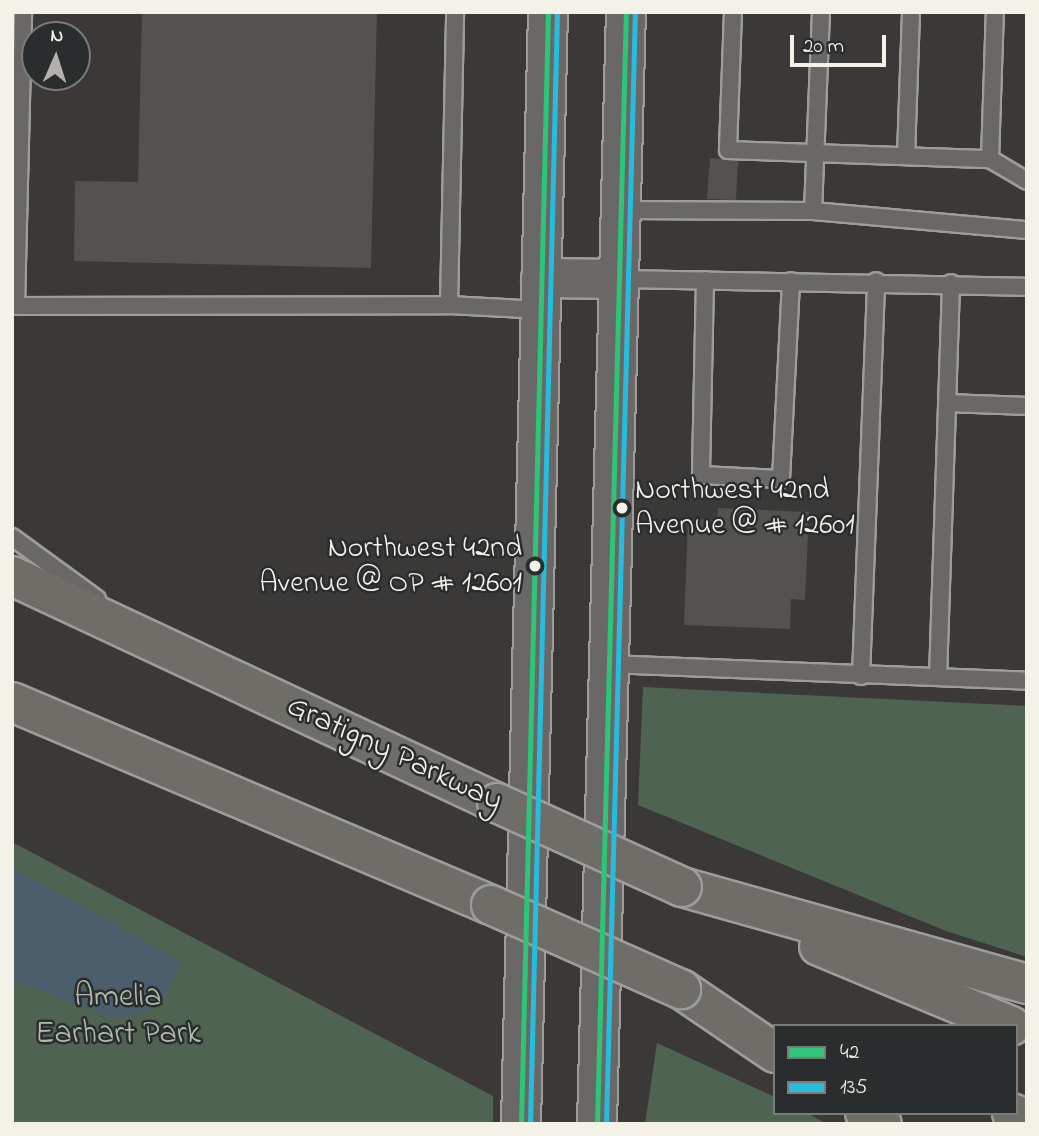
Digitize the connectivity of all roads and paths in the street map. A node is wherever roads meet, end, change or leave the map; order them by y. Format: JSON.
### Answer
{"nodes":[{"id":1,"x":23,"y":12,"type":"edge"},
{"id":2,"x":455,"y":12,"type":"edge"},
{"id":3,"x":548,"y":12,"type":"edge"},
{"id":4,"x":626,"y":12,"type":"edge"},
{"id":5,"x":733,"y":12,"type":"edge"},
{"id":6,"x":821,"y":12,"type":"edge"},
{"id":7,"x":911,"y":12,"type":"edge"},
{"id":8,"x":995,"y":12,"type":"edge"},
{"id":9,"x":816,"y":153,"type":"junction"},
{"id":10,"x":906,"y":156,"type":"junction"},
{"id":11,"x":990,"y":159,"type":"junction"},
{"id":12,"x":1027,"y":181,"type":"edge"},
{"id":13,"x":621,"y":210,"type":"junction"},
{"id":14,"x":813,"y":211,"type":"junction"},
{"id":15,"x":1027,"y":230,"type":"edge"},
{"id":16,"x":619,"y":279,"type":"junction"},
{"id":17,"x":705,"y":280,"type":"junction"},
{"id":18,"x":791,"y":281,"type":"junction"},
{"id":19,"x":876,"y":281,"type":"junction"},
{"id":20,"x":951,"y":283,"type":"junction"},
{"id":21,"x":1027,"y":287,"type":"edge"},
{"id":22,"x":541,"y":294,"type":"junction"},
{"id":23,"x":449,"y":304,"type":"junction"},
{"id":24,"x":14,"y":306,"type":"edge"},
{"id":25,"x":947,"y":403,"type":"junction"},
{"id":26,"x":1027,"y":406,"type":"edge"},
{"id":27,"x":12,"y":537,"type":"edge"},
{"id":28,"x":12,"y":576,"type":"edge"},
{"id":29,"x":166,"y":649,"type":"junction"},
{"id":30,"x":608,"y":664,"type":"junction"},
{"id":31,"x":861,"y":676,"type":"junction"},
{"id":32,"x":938,"y":677,"type":"junction"},
{"id":33,"x":1027,"y":681,"type":"edge"},
{"id":34,"x":12,"y":702,"type":"edge"},
{"id":35,"x":682,"y":887,"type":"junction"},
{"id":36,"x":1027,"y":984,"type":"edge"},
{"id":37,"x":681,"y":989,"type":"junction"},
{"id":38,"x":777,"y":1024,"type":"edge"},
{"id":39,"x":1006,"y":1024,"type":"edge"},
{"id":40,"x":773,"y":1052,"type":"edge"},
{"id":41,"x":521,"y":1124,"type":"edge"},
{"id":42,"x":597,"y":1124,"type":"edge"}],
"edges":[{"from":1,"to":24,"type":"lane"},
{"from":2,"to":23,"type":"lane"},
{"from":3,"to":22,"type":"main road"},
{"from":4,"to":13,"type":"main road"},
{"from":5,"to":9,"type":"lane"},
{"from":6,"to":9,"type":"lane"},
{"from":7,"to":10,"type":"lane"},
{"from":8,"to":11,"type":"lane"},
{"from":9,"to":10,"type":"lane"},
{"from":9,"to":14,"type":"lane"},
{"from":10,"to":11,"type":"lane"},
{"from":11,"to":12,"type":"lane"},
{"from":13,"to":14,"type":"lane"},
{"from":13,"to":16,"type":"main road"},
{"from":14,"to":15,"type":"lane"},
{"from":16,"to":17,"type":"lane"},
{"from":16,"to":22,"type":"main road"},
{"from":16,"to":30,"type":"main road"},
{"from":17,"to":18,"type":"lane"},
{"from":17,"to":18,"type":"lane"},
{"from":18,"to":19,"type":"lane"},
{"from":19,"to":20,"type":"lane"},
{"from":19,"to":31,"type":"lane"},
{"from":20,"to":21,"type":"lane"},
{"from":20,"to":25,"type":"lane"},
{"from":22,"to":23,"type":"lane"},
{"from":22,"to":41,"type":"main road"},
{"from":23,"to":24,"type":"lane"},
{"from":25,"to":26,"type":"lane"},
{"from":25,"to":32,"type":"lane"},
{"from":27,"to":29,"type":"lane"},
{"from":28,"to":29,"type":"highway","name":"Gratigny Parkway"},
{"from":29,"to":35,"type":"highway","name":"Gratigny Parkway","bridge":true},
{"from":30,"to":31,"type":"lane"},
{"from":30,"to":42,"type":"main road"},
{"from":31,"to":32,"type":"lane"},
{"from":32,"to":33,"type":"lane"},
{"from":34,"to":37,"type":"highway","bridge":true},
{"from":35,"to":36,"type":"highway"},
{"from":35,"to":39,"type":"highway","name":"Gratigny Parkway"},
{"from":37,"to":38,"type":"highway"},
{"from":37,"to":40,"type":"highway"}]}
